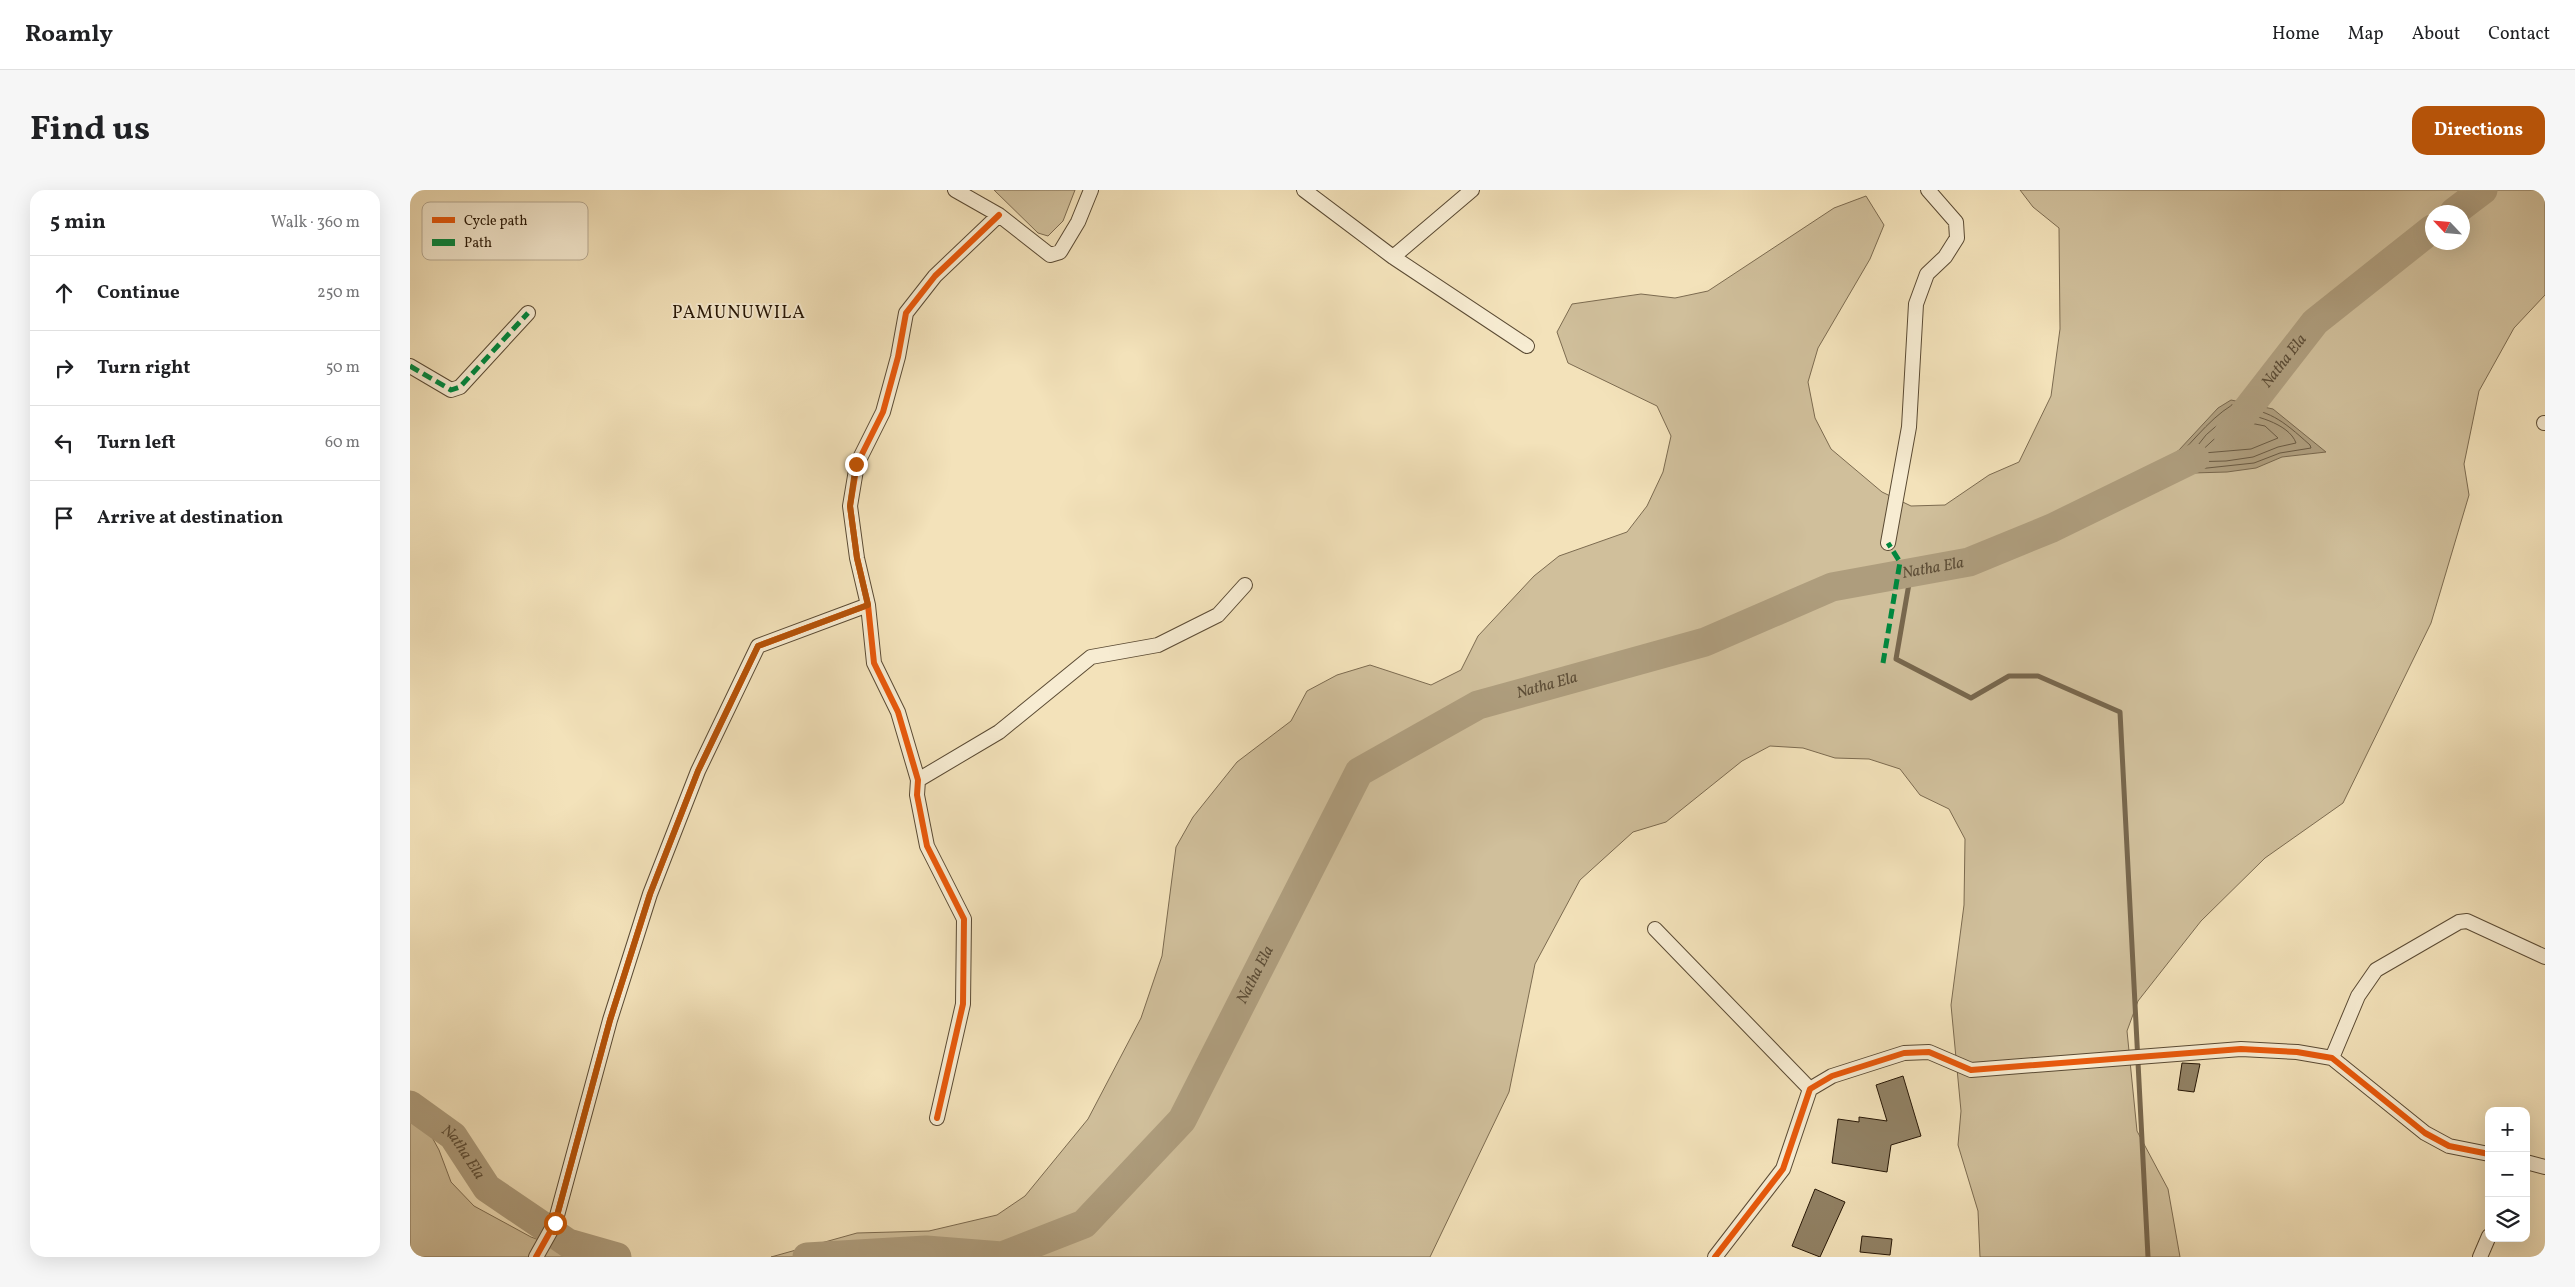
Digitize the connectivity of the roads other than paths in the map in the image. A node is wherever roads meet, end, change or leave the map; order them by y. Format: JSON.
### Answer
{"nodes":[{"id":1,"x":955,"y":190,"type":"edge"},
{"id":2,"x":1091,"y":190,"type":"edge"},
{"id":3,"x":1304,"y":190,"type":"edge"},
{"id":4,"x":1472,"y":190,"type":"edge"},
{"id":5,"x":1928,"y":190,"type":"edge"},
{"id":6,"x":999,"y":216,"type":"junction"},
{"id":7,"x":1393,"y":257,"type":"junction"},
{"id":8,"x":528,"y":313,"type":"dead end"},
{"id":9,"x":1527,"y":346,"type":"dead end"},
{"id":10,"x":410,"y":366,"type":"edge"},
{"id":11,"x":1888,"y":544,"type":"dead end"},
{"id":12,"x":1245,"y":585,"type":"dead end"},
{"id":13,"x":868,"y":605,"type":"junction"},
{"id":14,"x":918,"y":780,"type":"junction"},
{"id":15,"x":1655,"y":930,"type":"dead end"},
{"id":16,"x":2545,"y":957,"type":"edge"},
{"id":17,"x":2332,"y":1058,"type":"junction"},
{"id":18,"x":1810,"y":1089,"type":"junction"},
{"id":19,"x":937,"y":1118,"type":"dead end"},
{"id":20,"x":2485,"y":1153,"type":"edge"},
{"id":21,"x":2530,"y":1163,"type":"edge"},
{"id":22,"x":2545,"y":1167,"type":"edge"},
{"id":23,"x":2486,"y":1242,"type":"edge"},
{"id":24,"x":537,"y":1254,"type":"edge"},
{"id":25,"x":1715,"y":1257,"type":"edge"},
{"id":26,"x":2480,"y":1257,"type":"edge"}],
"edges":[{"from":1,"to":6,"type":"street"},
{"from":2,"to":6,"type":"street"},
{"from":3,"to":7,"type":"street"},
{"from":4,"to":7,"type":"street"},
{"from":5,"to":11,"type":"street"},
{"from":6,"to":13,"type":"street"},
{"from":7,"to":9,"type":"street"},
{"from":8,"to":10,"type":"street"},
{"from":12,"to":14,"type":"street"},
{"from":13,"to":14,"type":"street"},
{"from":13,"to":24,"type":"street"},
{"from":14,"to":19,"type":"street"},
{"from":15,"to":18,"type":"street"},
{"from":16,"to":17,"type":"street"},
{"from":17,"to":18,"type":"street"},
{"from":17,"to":20,"type":"street"},
{"from":18,"to":25,"type":"street"},
{"from":21,"to":22,"type":"street"},
{"from":23,"to":26,"type":"street"}]}
